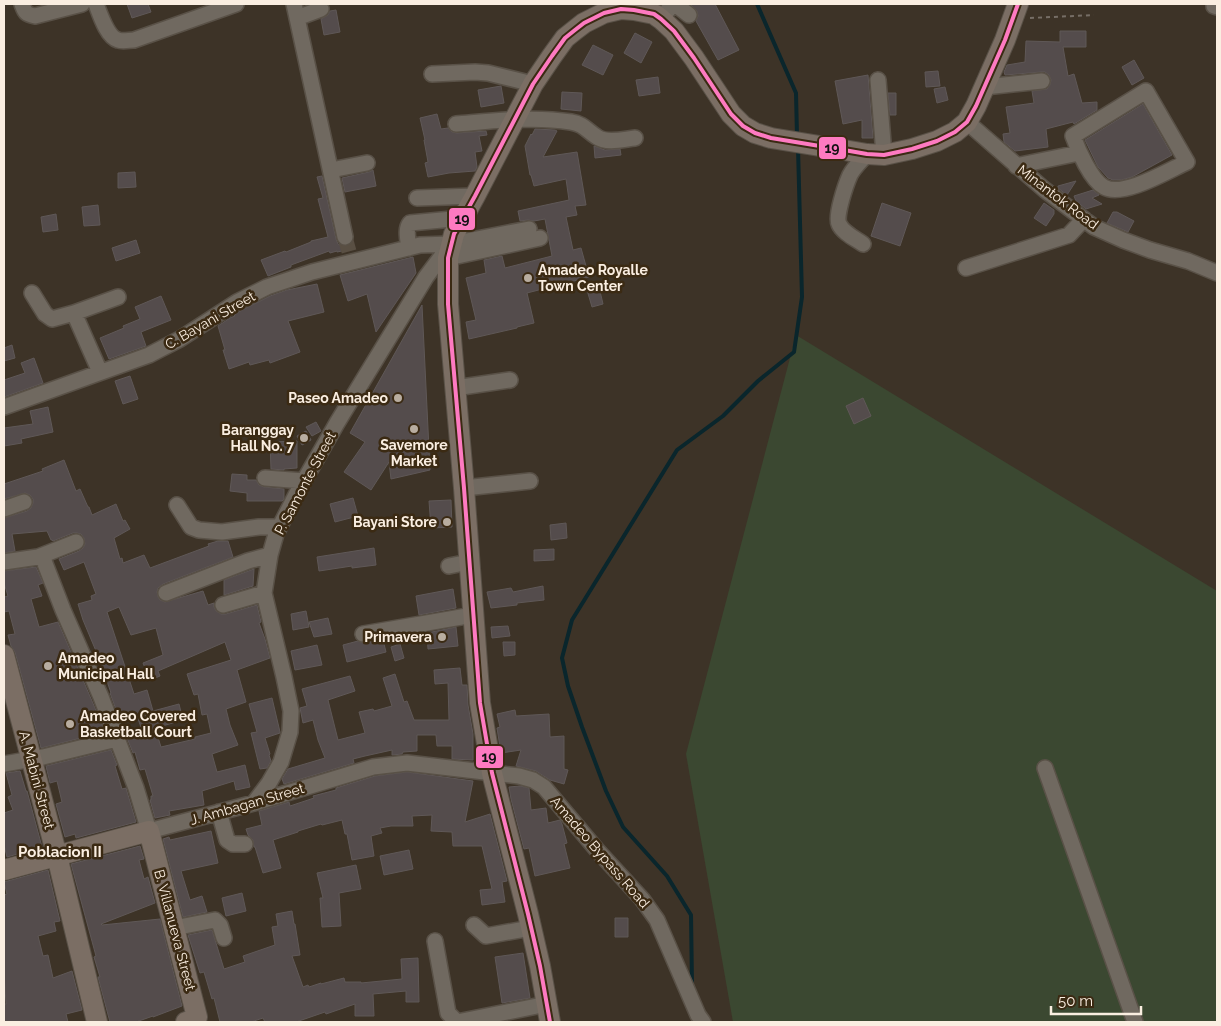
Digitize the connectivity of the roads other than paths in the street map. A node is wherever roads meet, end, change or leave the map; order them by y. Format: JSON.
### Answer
{"nodes":[{"id":1,"x":22,"y":4,"type":"edge"},
{"id":2,"x":82,"y":4,"type":"edge"},
{"id":3,"x":96,"y":4,"type":"edge"},
{"id":4,"x":236,"y":4,"type":"edge"},
{"id":5,"x":675,"y":4,"type":"edge"},
{"id":6,"x":1214,"y":4,"type":"edge"},
{"id":7,"x":1217,"y":7,"type":"edge"},
{"id":8,"x":606,"y":8,"type":"edge"},
{"id":9,"x":320,"y":9,"type":"dead end"},
{"id":10,"x":296,"y":11,"type":"edge"},
{"id":11,"x":1015,"y":11,"type":"edge"},
{"id":12,"x":689,"y":15,"type":"dead end"},
{"id":13,"x":661,"y":19,"type":"junction"},
{"id":14,"x":432,"y":74,"type":"dead end"},
{"id":15,"x":878,"y":80,"type":"dead end"},
{"id":16,"x":1042,"y":81,"type":"dead end"},
{"id":17,"x":533,"y":84,"type":"junction"},
{"id":18,"x":985,"y":87,"type":"junction"},
{"id":19,"x":514,"y":119,"type":"junction"},
{"id":20,"x":967,"y":122,"type":"junction"},
{"id":21,"x":456,"y":124,"type":"dead end"},
{"id":22,"x":635,"y":138,"type":"dead end"},
{"id":23,"x":1079,"y":153,"type":"junction"},
{"id":24,"x":876,"y":154,"type":"junction"},
{"id":25,"x":367,"y":163,"type":"dead end"},
{"id":26,"x":1016,"y":166,"type":"junction"},
{"id":27,"x":331,"y":170,"type":"junction"},
{"id":28,"x":475,"y":196,"type":"junction"},
{"id":29,"x":417,"y":198,"type":"dead end"},
{"id":30,"x":463,"y":218,"type":"junction"},
{"id":31,"x":1084,"y":219,"type":"junction"},
{"id":32,"x":535,"y":233,"type":"dead end"},
{"id":33,"x":345,"y":237,"type":"tunnel mouth"},
{"id":34,"x":863,"y":244,"type":"dead end"},
{"id":35,"x":409,"y":248,"type":"junction"},
{"id":36,"x":449,"y":251,"type":"junction"},
{"id":37,"x":966,"y":268,"type":"dead end"},
{"id":38,"x":1217,"y":274,"type":"edge"},
{"id":39,"x":32,"y":293,"type":"dead end"},
{"id":40,"x":118,"y":297,"type":"dead end"},
{"id":41,"x":74,"y":314,"type":"junction"},
{"id":42,"x":100,"y":372,"type":"junction"},
{"id":43,"x":510,"y":380,"type":"dead end"},
{"id":44,"x":455,"y":388,"type":"junction"},
{"id":45,"x":4,"y":407,"type":"edge"},
{"id":46,"x":265,"y":478,"type":"dead end"},
{"id":47,"x":304,"y":481,"type":"junction"},
{"id":48,"x":530,"y":481,"type":"dead end"},
{"id":49,"x":464,"y":488,"type":"junction"},
{"id":50,"x":24,"y":502,"type":"dead end"},
{"id":51,"x":177,"y":505,"type":"dead end"},
{"id":52,"x":4,"y":509,"type":"edge"},
{"id":53,"x":279,"y":527,"type":"junction"},
{"id":54,"x":76,"y":542,"type":"dead end"},
{"id":55,"x":270,"y":555,"type":"junction"},
{"id":56,"x":38,"y":557,"type":"junction"},
{"id":57,"x":4,"y":562,"type":"edge"},
{"id":58,"x":469,"y":562,"type":"junction"},
{"id":59,"x":449,"y":566,"type":"dead end"},
{"id":60,"x":166,"y":593,"type":"dead end"},
{"id":61,"x":264,"y":593,"type":"junction"},
{"id":62,"x":222,"y":605,"type":"dead end"},
{"id":63,"x":473,"y":615,"type":"junction"},
{"id":64,"x":363,"y":634,"type":"dead end"},
{"id":65,"x":4,"y":655,"type":"edge"},
{"id":66,"x":9,"y":693,"type":"edge"},
{"id":67,"x":118,"y":740,"type":"junction"},
{"id":68,"x":31,"y":758,"type":"junction"},
{"id":69,"x":4,"y":764,"type":"edge"},
{"id":70,"x":1045,"y":768,"type":"dead end"},
{"id":71,"x":492,"y":773,"type":"junction"},
{"id":72,"x":254,"y":803,"type":"junction"},
{"id":73,"x":219,"y":812,"type":"junction"},
{"id":74,"x":149,"y":831,"type":"junction"},
{"id":75,"x":244,"y":844,"type":"dead end"},
{"id":76,"x":57,"y":856,"type":"junction"},
{"id":77,"x":4,"y":870,"type":"edge"},
{"id":78,"x":474,"y":925,"type":"dead end"},
{"id":79,"x":174,"y":928,"type":"junction"},
{"id":80,"x":531,"y":928,"type":"junction"},
{"id":81,"x":224,"y":938,"type":"dead end"},
{"id":82,"x":435,"y":941,"type":"dead end"},
{"id":83,"x":548,"y":1013,"type":"edge"},
{"id":84,"x":700,"y":1019,"type":"edge"},
{"id":85,"x":193,"y":1021,"type":"edge"},
{"id":86,"x":97,"y":1022,"type":"edge"},
{"id":87,"x":457,"y":1022,"type":"edge"},
{"id":88,"x":1135,"y":1022,"type":"edge"}],
"edges":[{"from":1,"to":2,"type":"street"},
{"from":3,"to":4,"type":"street"},
{"from":5,"to":12,"type":"street"},
{"from":5,"to":13,"type":"street"},
{"from":6,"to":7,"type":"street"},
{"from":8,"to":13,"type":"main road"},
{"from":8,"to":17,"type":"main road"},
{"from":9,"to":10,"type":"street"},
{"from":10,"to":27,"type":"street"},
{"from":11,"to":18,"type":"main road"},
{"from":13,"to":24,"type":"main road"},
{"from":14,"to":17,"type":"street"},
{"from":15,"to":24,"type":"street"},
{"from":16,"to":18,"type":"street"},
{"from":17,"to":19,"type":"main road"},
{"from":18,"to":20,"type":"main road"},
{"from":19,"to":21,"type":"street"},
{"from":19,"to":22,"type":"street"},
{"from":19,"to":28,"type":"main road"},
{"from":20,"to":24,"type":"main road"},
{"from":20,"to":26,"type":"street","name":"Minantok Road"},
{"from":23,"to":23,"type":"street"},
{"from":23,"to":26,"type":"street"},
{"from":24,"to":34,"type":"street"},
{"from":25,"to":27,"type":"street"},
{"from":26,"to":31,"type":"street","name":"Minantok Road"},
{"from":27,"to":33,"type":"street"},
{"from":28,"to":29,"type":"street"},
{"from":28,"to":30,"type":"main road"},
{"from":30,"to":35,"type":"street"},
{"from":30,"to":36,"type":"main road"},
{"from":31,"to":37,"type":"street"},
{"from":31,"to":38,"type":"street","name":"Minantok Road"},
{"from":32,"to":36,"type":"street","name":"C. Bayani Street"},
{"from":35,"to":36,"type":"street","name":"C. Bayani Street"},
{"from":35,"to":42,"type":"street","name":"C. Bayani Street"},
{"from":36,"to":44,"type":"main road"},
{"from":36,"to":47,"type":"street","name":"P. Samonte Street"},
{"from":39,"to":41,"type":"street"},
{"from":40,"to":41,"type":"street"},
{"from":41,"to":42,"type":"street"},
{"from":42,"to":45,"type":"street","name":"C. Bayani Street"},
{"from":43,"to":44,"type":"street"},
{"from":44,"to":49,"type":"main road"},
{"from":46,"to":47,"type":"street"},
{"from":47,"to":53,"type":"street","name":"P. Samonte Street"},
{"from":48,"to":49,"type":"street"},
{"from":49,"to":58,"type":"main road"},
{"from":50,"to":52,"type":"street"},
{"from":51,"to":53,"type":"street"},
{"from":53,"to":55,"type":"street","name":"P. Samonte Street"},
{"from":54,"to":56,"type":"street"},
{"from":55,"to":60,"type":"street"},
{"from":55,"to":61,"type":"street","name":"P. Samonte Street"},
{"from":56,"to":57,"type":"street"},
{"from":56,"to":67,"type":"street"},
{"from":58,"to":59,"type":"street"},
{"from":58,"to":63,"type":"main road"},
{"from":61,"to":62,"type":"street"},
{"from":61,"to":72,"type":"street","name":"P. Samonte Street"},
{"from":63,"to":64,"type":"street"},
{"from":63,"to":71,"type":"main road"},
{"from":65,"to":66,"type":"main road","name":"A. Mabini Street"},
{"from":66,"to":68,"type":"main road","name":"A. Mabini Street"},
{"from":67,"to":68,"type":"street"},
{"from":67,"to":74,"type":"street"},
{"from":68,"to":69,"type":"street"},
{"from":68,"to":76,"type":"main road","name":"A. Mabini Street"},
{"from":70,"to":88,"type":"street"},
{"from":71,"to":72,"type":"street","name":"J. Ambagan Street"},
{"from":71,"to":80,"type":"main road"},
{"from":71,"to":84,"type":"street","name":"Amadeo Bypass Road"},
{"from":72,"to":73,"type":"street","name":"J. Ambagan Street"},
{"from":73,"to":74,"type":"street","name":"J. Ambagan Street"},
{"from":73,"to":75,"type":"street"},
{"from":74,"to":76,"type":"main road","name":"J. Ambagan Street"},
{"from":74,"to":79,"type":"main road","name":"B. Villanueva Street"},
{"from":76,"to":77,"type":"main road","name":"J. Ambagan Street"},
{"from":76,"to":86,"type":"main road","name":"A. Mabini Street"},
{"from":78,"to":80,"type":"street"},
{"from":79,"to":81,"type":"street"},
{"from":79,"to":85,"type":"main road","name":"B. Villanueva Street"},
{"from":80,"to":83,"type":"main road"},
{"from":82,"to":87,"type":"street"},
{"from":83,"to":87,"type":"street"}]}
